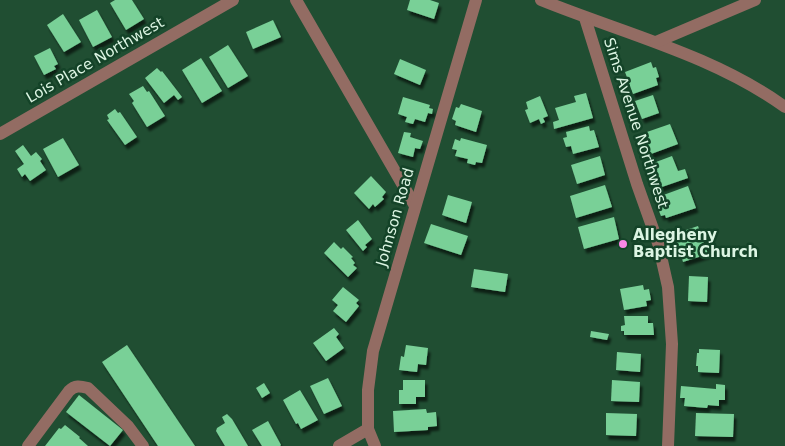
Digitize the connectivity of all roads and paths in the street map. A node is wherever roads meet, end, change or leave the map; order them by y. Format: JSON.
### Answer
{"nodes":[{"id":1,"x":233,"y":0,"type":"edge"},
{"id":2,"x":296,"y":0,"type":"edge"},
{"id":3,"x":476,"y":0,"type":"edge"},
{"id":4,"x":541,"y":0,"type":"edge"},
{"id":5,"x":754,"y":0,"type":"edge"},
{"id":6,"x":585,"y":18,"type":"junction"},
{"id":7,"x":656,"y":42,"type":"junction"},
{"id":8,"x":785,"y":107,"type":"edge"},
{"id":9,"x":0,"y":134,"type":"edge"},
{"id":10,"x":415,"y":206,"type":"junction"},
{"id":11,"x":368,"y":429,"type":"junction"},
{"id":12,"x":28,"y":446,"type":"edge"},
{"id":13,"x":143,"y":446,"type":"edge"},
{"id":14,"x":339,"y":446,"type":"edge"},
{"id":15,"x":375,"y":446,"type":"edge"},
{"id":16,"x":668,"y":446,"type":"edge"}],
"edges":[{"from":1,"to":9,"type":"street","name":"Lois Place Northwest"},
{"from":2,"to":10,"type":"street"},
{"from":3,"to":10,"type":"street","name":"Johnson Road"},
{"from":4,"to":6,"type":"street"},
{"from":5,"to":7,"type":"street"},
{"from":6,"to":7,"type":"street"},
{"from":6,"to":16,"type":"street","name":"Sims Avenue Northwest"},
{"from":7,"to":8,"type":"street"},
{"from":10,"to":11,"type":"street","name":"Johnson Road"},
{"from":11,"to":14,"type":"street"},
{"from":11,"to":15,"type":"street","name":"Johnson Road"},
{"from":12,"to":13,"type":"street"}]}
